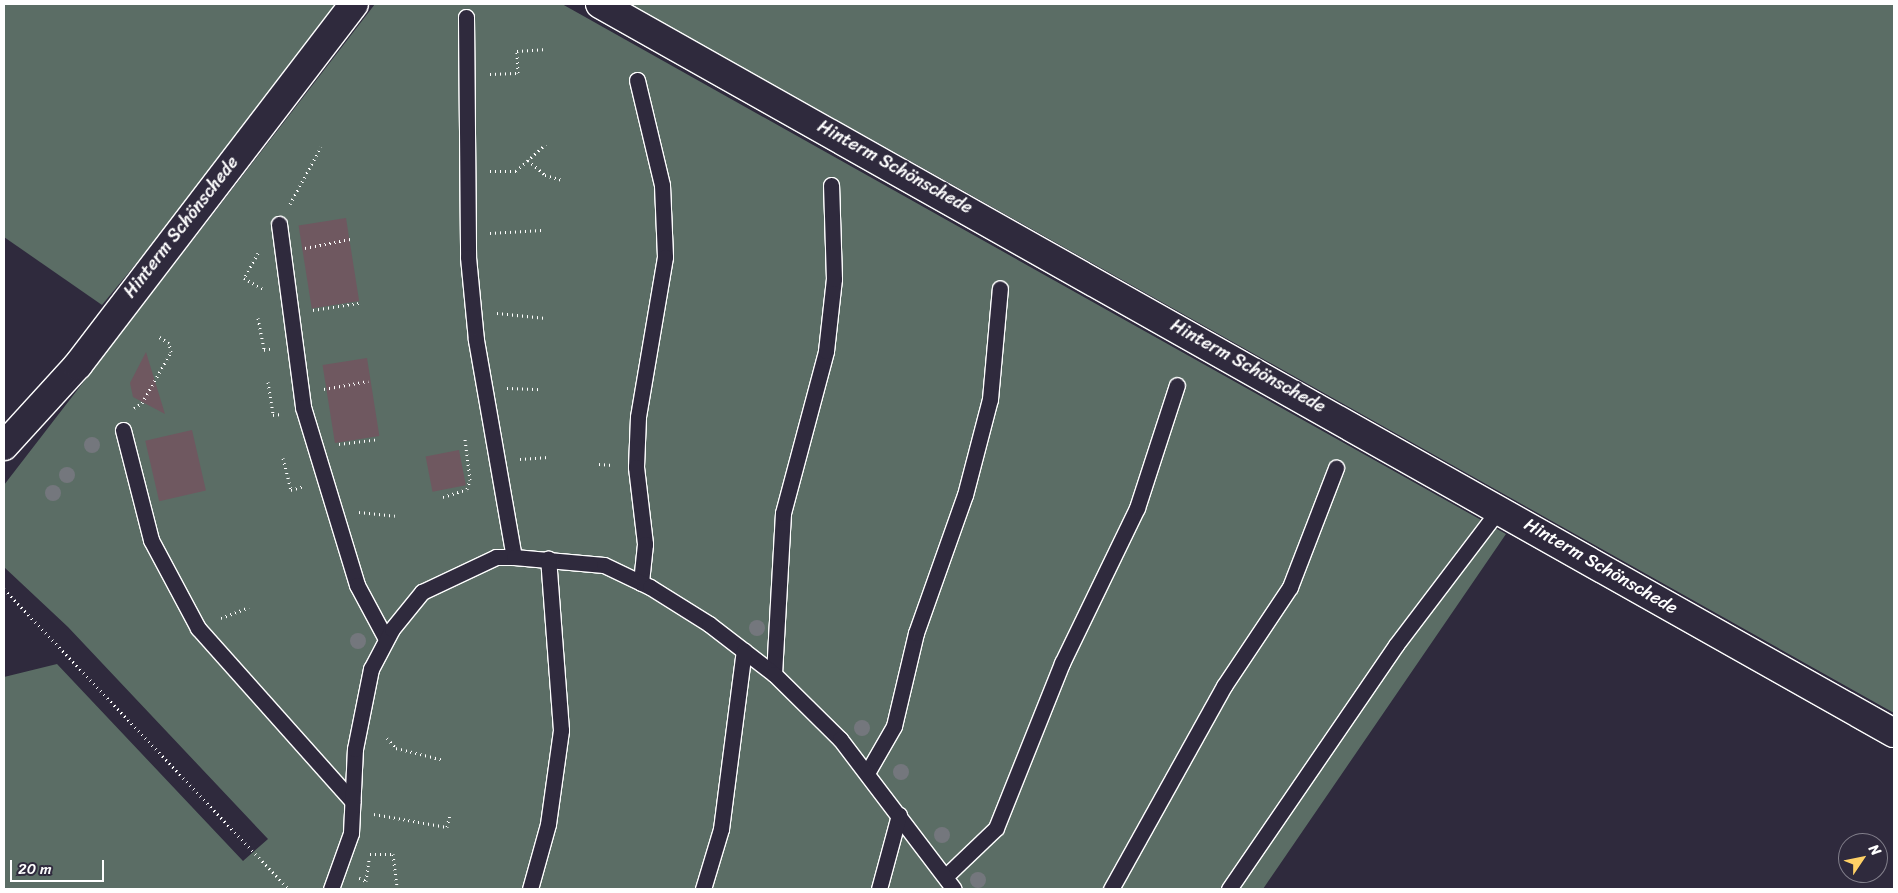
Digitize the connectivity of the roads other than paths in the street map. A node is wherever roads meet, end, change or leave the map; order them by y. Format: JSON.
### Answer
{"nodes":[{"id":1,"x":354,"y":4,"type":"edge"},
{"id":2,"x":600,"y":4,"type":"edge"},
{"id":3,"x":466,"y":17,"type":"dead end"},
{"id":4,"x":637,"y":80,"type":"dead end"},
{"id":5,"x":831,"y":185,"type":"dead end"},
{"id":6,"x":279,"y":230,"type":"road end"},
{"id":7,"x":1000,"y":288,"type":"dead end"},
{"id":8,"x":1178,"y":385,"type":"dead end"},
{"id":9,"x":123,"y":430,"type":"dead end"},
{"id":10,"x":4,"y":446,"type":"edge"},
{"id":11,"x":1336,"y":468,"type":"dead end"},
{"id":12,"x":1500,"y":508,"type":"junction"},
{"id":13,"x":514,"y":557,"type":"junction"},
{"id":14,"x":548,"y":558,"type":"junction"},
{"id":15,"x":641,"y":583,"type":"junction"},
{"id":16,"x":386,"y":639,"type":"junction"},
{"id":17,"x":744,"y":650,"type":"junction"},
{"id":18,"x":774,"y":674,"type":"junction"},
{"id":19,"x":1894,"y":733,"type":"edge"},
{"id":20,"x":867,"y":773,"type":"junction"},
{"id":21,"x":352,"y":806,"type":"junction"},
{"id":22,"x":899,"y":815,"type":"junction"},
{"id":23,"x":946,"y":876,"type":"junction"},
{"id":24,"x":331,"y":889,"type":"edge"},
{"id":25,"x":530,"y":889,"type":"edge"},
{"id":26,"x":703,"y":889,"type":"edge"},
{"id":27,"x":879,"y":889,"type":"edge"},
{"id":28,"x":954,"y":889,"type":"edge"},
{"id":29,"x":1112,"y":889,"type":"edge"},
{"id":30,"x":1229,"y":889,"type":"edge"}],
"edges":[{"from":1,"to":10,"type":"street","name":"Hinterm Schönschede"},
{"from":2,"to":12,"type":"street","name":"Hinterm Schönschede"},
{"from":3,"to":13,"type":"lane"},
{"from":4,"to":15,"type":"lane"},
{"from":5,"to":18,"type":"lane"},
{"from":6,"to":16,"type":"lane"},
{"from":7,"to":20,"type":"lane"},
{"from":8,"to":23,"type":"lane"},
{"from":9,"to":21,"type":"lane"},
{"from":11,"to":29,"type":"lane"},
{"from":12,"to":19,"type":"street","name":"Hinterm Schönschede"},
{"from":12,"to":30,"type":"lane"},
{"from":13,"to":14,"type":"lane"},
{"from":13,"to":16,"type":"lane"},
{"from":14,"to":15,"type":"lane"},
{"from":14,"to":25,"type":"lane"},
{"from":15,"to":17,"type":"lane"},
{"from":16,"to":21,"type":"lane"},
{"from":17,"to":18,"type":"lane"},
{"from":17,"to":26,"type":"lane"},
{"from":18,"to":20,"type":"lane"},
{"from":20,"to":22,"type":"lane"},
{"from":21,"to":24,"type":"lane"},
{"from":22,"to":23,"type":"lane"},
{"from":22,"to":27,"type":"lane"},
{"from":23,"to":28,"type":"lane"}]}
